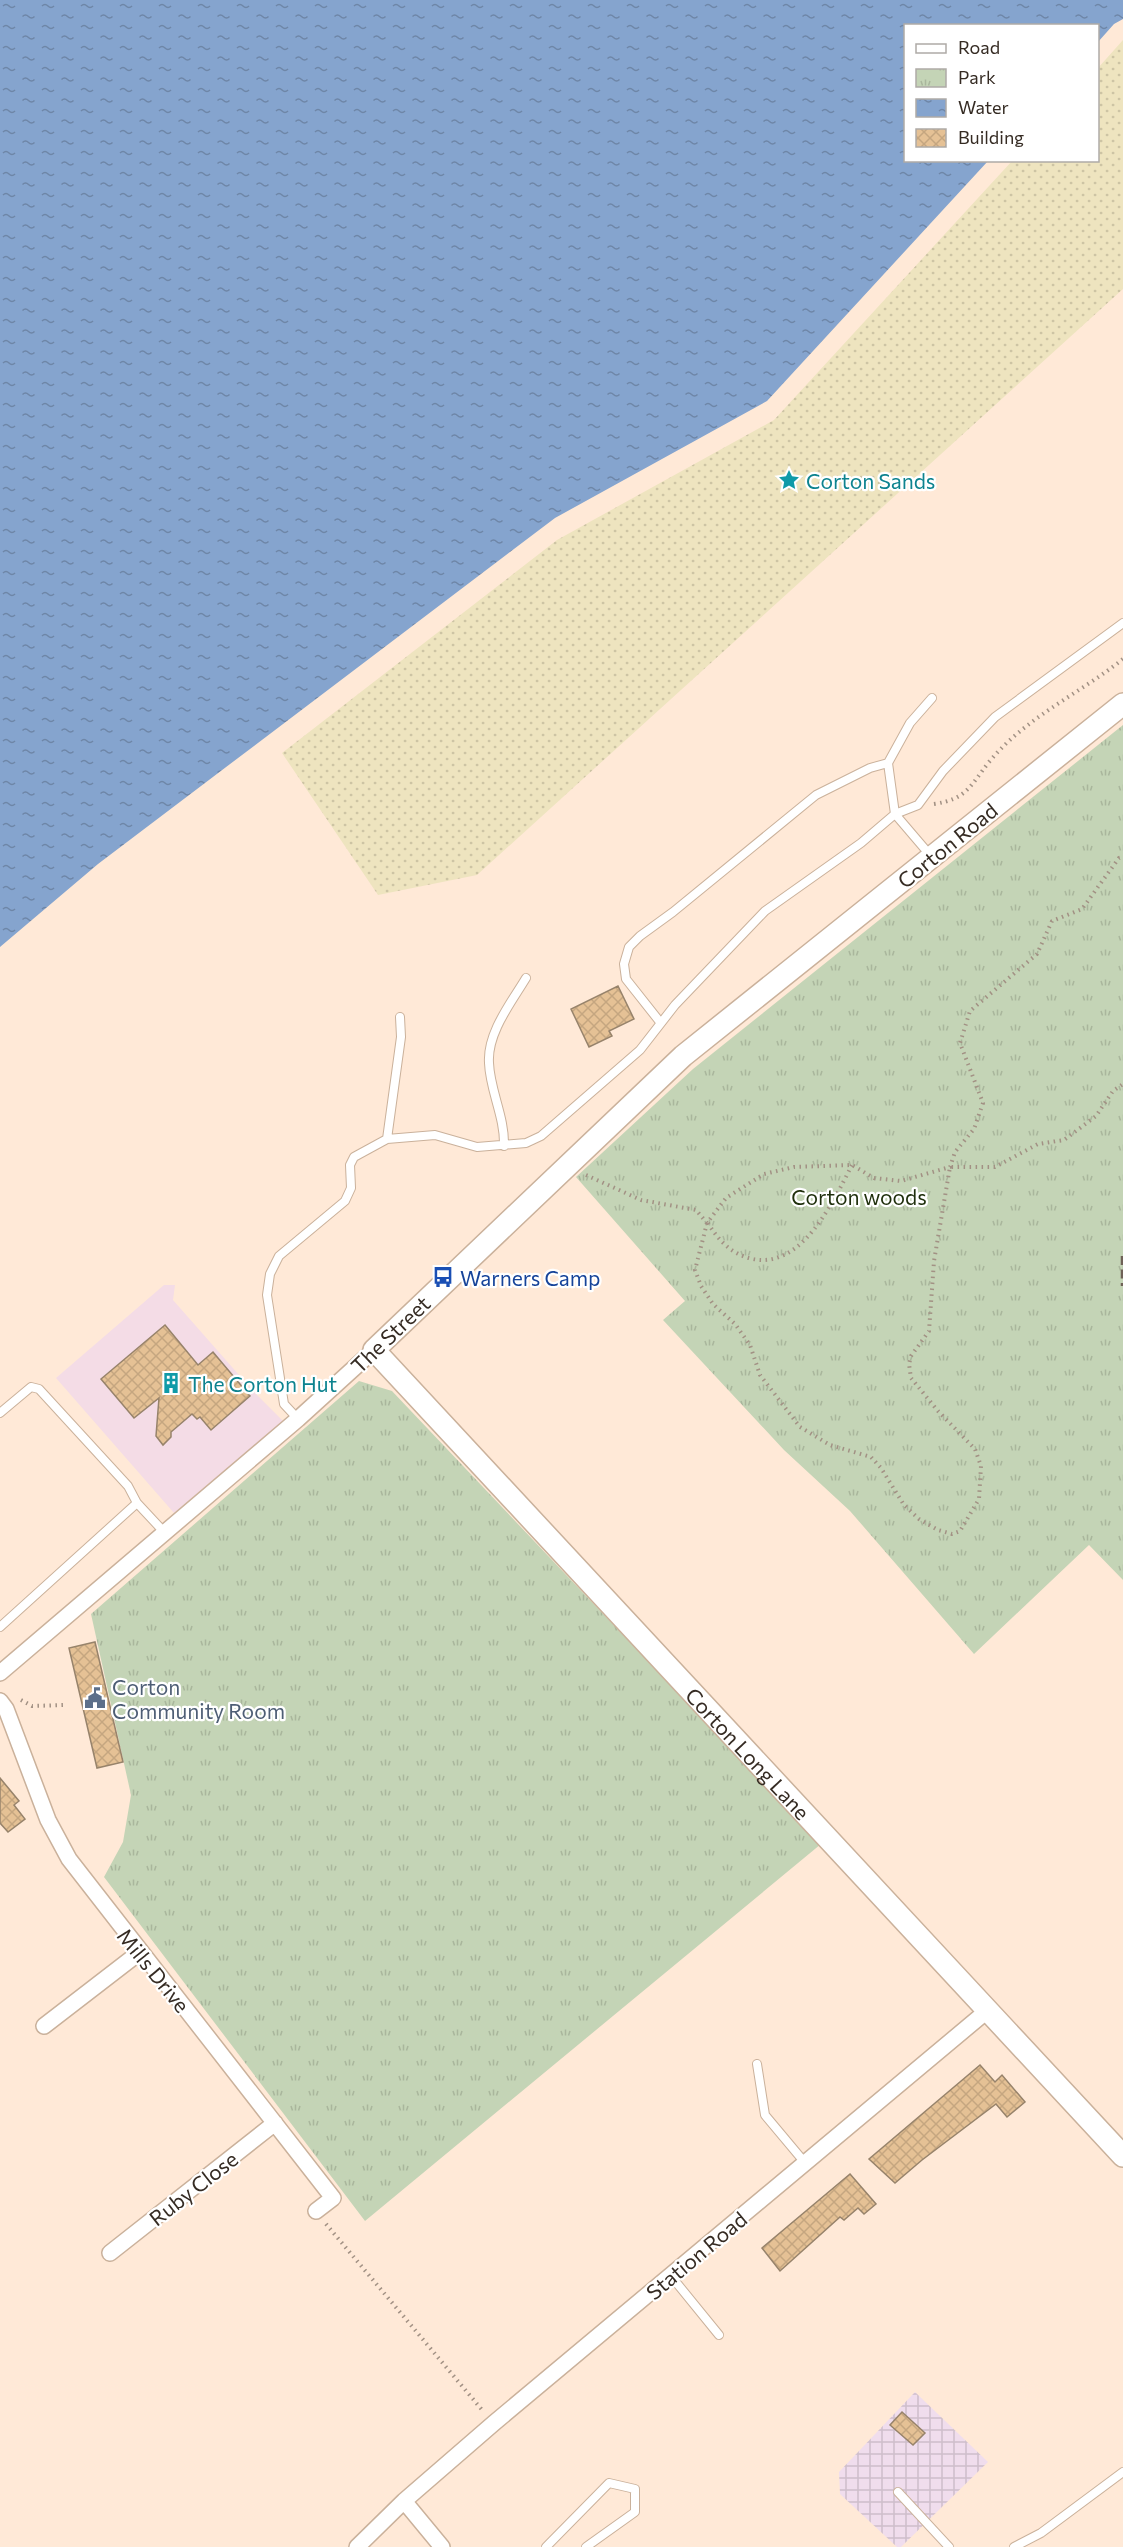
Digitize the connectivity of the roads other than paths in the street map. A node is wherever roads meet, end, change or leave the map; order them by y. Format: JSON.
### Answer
{"nodes":[{"id":1,"x":1123,"y":624,"type":"edge"},
{"id":2,"x":932,"y":698,"type":"dead end"},
{"id":3,"x":1123,"y":704,"type":"edge"},
{"id":4,"x":888,"y":763,"type":"junction"},
{"id":5,"x":895,"y":814,"type":"junction"},
{"id":6,"x":932,"y":857,"type":"junction"},
{"id":7,"x":526,"y":978,"type":"dead end"},
{"id":8,"x":771,"y":985,"type":"joint"},
{"id":9,"x":400,"y":1017,"type":"dead end"},
{"id":10,"x":660,"y":1022,"type":"junction"},
{"id":11,"x":387,"y":1139,"type":"junction"},
{"id":12,"x":504,"y":1146,"type":"junction"},
{"id":13,"x":374,"y":1350,"type":"junction"},
{"id":14,"x":0,"y":1413,"type":"edge"},
{"id":15,"x":298,"y":1419,"type":"junction"},
{"id":16,"x":137,"y":1503,"type":"junction"},
{"id":17,"x":165,"y":1533,"type":"junction"},
{"id":18,"x":0,"y":1627,"type":"edge"},
{"id":19,"x":0,"y":1673,"type":"edge"},
{"id":20,"x":0,"y":1701,"type":"edge"},
{"id":21,"x":140,"y":1952,"type":"junction"},
{"id":22,"x":988,"y":2010,"type":"junction"},
{"id":23,"x":44,"y":2026,"type":"dead end"},
{"id":24,"x":757,"y":2064,"type":"dead end"},
{"id":25,"x":275,"y":2123,"type":"junction"},
{"id":26,"x":1120,"y":2153,"type":"edge"},
{"id":27,"x":806,"y":2164,"type":"junction"},
{"id":28,"x":316,"y":2211,"type":"road end"},
{"id":29,"x":110,"y":2253,"type":"dead end"},
{"id":30,"x":671,"y":2276,"type":"junction"},
{"id":31,"x":719,"y":2335,"type":"dead end"},
{"id":32,"x":1123,"y":2472,"type":"edge"},
{"id":33,"x":898,"y":2492,"type":"dead end"},
{"id":34,"x":404,"y":2501,"type":"junction"},
{"id":35,"x":357,"y":2547,"type":"edge"},
{"id":36,"x":442,"y":2547,"type":"edge"},
{"id":37,"x":546,"y":2547,"type":"edge"},
{"id":38,"x":586,"y":2547,"type":"edge"},
{"id":39,"x":950,"y":2547,"type":"edge"},
{"id":40,"x":1014,"y":2547,"type":"edge"}],
"edges":[{"from":1,"to":5,"type":"lane"},
{"from":2,"to":4,"type":"lane"},
{"from":3,"to":6,"type":"main road","name":"Corton Road"},
{"from":4,"to":5,"type":"lane"},
{"from":4,"to":10,"type":"lane"},
{"from":5,"to":6,"type":"lane"},
{"from":5,"to":10,"type":"lane"},
{"from":6,"to":8,"type":"main road","name":"Corton Road"},
{"from":7,"to":12,"type":"lane"},
{"from":8,"to":13,"type":"main road","name":"The Street"},
{"from":9,"to":11,"type":"lane"},
{"from":10,"to":12,"type":"lane"},
{"from":11,"to":12,"type":"lane"},
{"from":11,"to":15,"type":"lane"},
{"from":13,"to":15,"type":"street","name":"The Street"},
{"from":13,"to":22,"type":"main road","name":"Corton Long Lane"},
{"from":14,"to":16,"type":"lane"},
{"from":15,"to":17,"type":"street","name":"The Street"},
{"from":16,"to":17,"type":"lane"},
{"from":16,"to":18,"type":"lane"},
{"from":17,"to":19,"type":"street","name":"The Street"},
{"from":20,"to":21,"type":"street","name":"Mills Drive"},
{"from":21,"to":23,"type":"street"},
{"from":21,"to":25,"type":"street","name":"Mills Drive"},
{"from":22,"to":26,"type":"main road","name":"Corton Long Lane"},
{"from":22,"to":27,"type":"street","name":"Station Road"},
{"from":24,"to":27,"type":"lane"},
{"from":25,"to":28,"type":"street","name":"Mills Drive"},
{"from":25,"to":29,"type":"street","name":"Ruby Close"},
{"from":27,"to":30,"type":"street","name":"Station Road"},
{"from":30,"to":31,"type":"lane"},
{"from":30,"to":34,"type":"street","name":"Station Road"},
{"from":32,"to":40,"type":"lane"},
{"from":33,"to":39,"type":"lane"},
{"from":34,"to":35,"type":"street","name":"Station Road"},
{"from":34,"to":36,"type":"street"},
{"from":37,"to":38,"type":"lane"}]}
